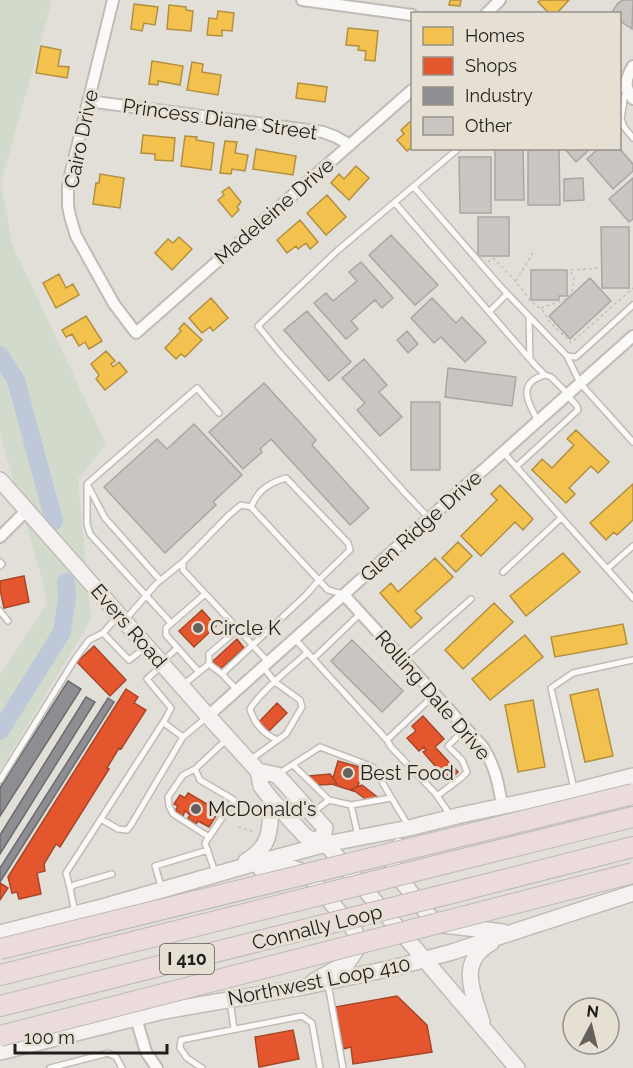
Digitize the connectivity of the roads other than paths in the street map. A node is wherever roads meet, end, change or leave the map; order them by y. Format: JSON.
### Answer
{"nodes":[{"id":1,"x":113,"y":0,"type":"edge"},
{"id":2,"x":302,"y":0,"type":"edge"},
{"id":3,"x":500,"y":0,"type":"edge"},
{"id":4,"x":488,"y":12,"type":"edge"},
{"id":5,"x":411,"y":15,"type":"edge"},
{"id":6,"x":633,"y":66,"type":"edge"},
{"id":7,"x":623,"y":88,"type":"edge"},
{"id":8,"x":411,"y":91,"type":"edge"},
{"id":9,"x":633,"y":99,"type":"edge"},
{"id":10,"x":88,"y":101,"type":"junction"},
{"id":11,"x":633,"y":138,"type":"edge"},
{"id":12,"x":350,"y":145,"type":"junction"},
{"id":13,"x":457,"y":150,"type":"edge"},
{"id":14,"x":414,"y":187,"type":"junction"},
{"id":15,"x":395,"y":203,"type":"junction"},
{"id":16,"x":507,"y":294,"type":"junction"},
{"id":17,"x":633,"y":305,"type":"edge"},
{"id":18,"x":489,"y":312,"type":"junction"},
{"id":19,"x":529,"y":317,"type":"junction"},
{"id":20,"x":136,"y":333,"type":"joint"},
{"id":21,"x":633,"y":336,"type":"edge"},
{"id":22,"x":567,"y":356,"type":"junction"},
{"id":23,"x":530,"y":359,"type":"junction"},
{"id":24,"x":545,"y":375,"type":"junction"},
{"id":25,"x":580,"y":383,"type":"junction"},
{"id":26,"x":568,"y":394,"type":"junction"},
{"id":27,"x":219,"y":413,"type":"dead end"},
{"id":28,"x":538,"y":421,"type":"junction"},
{"id":29,"x":633,"y":442,"type":"edge"},
{"id":30,"x":503,"y":452,"type":"junction"},
{"id":31,"x":516,"y":467,"type":"junction"},
{"id":32,"x":0,"y":480,"type":"edge"},
{"id":33,"x":87,"y":484,"type":"junction"},
{"id":34,"x":252,"y":507,"type":"junction"},
{"id":35,"x":27,"y":510,"type":"junction"},
{"id":36,"x":429,"y":518,"type":"junction"},
{"id":37,"x":561,"y":518,"type":"junction"},
{"id":38,"x":0,"y":537,"type":"edge"},
{"id":39,"x":633,"y":546,"type":"edge"},
{"id":40,"x":183,"y":562,"type":"junction"},
{"id":41,"x":607,"y":569,"type":"junction"},
{"id":42,"x":502,"y":572,"type":"dead end"},
{"id":43,"x":160,"y":580,"type":"junction"},
{"id":44,"x":319,"y":580,"type":"junction"},
{"id":45,"x":205,"y":594,"type":"junction"},
{"id":46,"x":344,"y":594,"type":"junction"},
{"id":47,"x":146,"y":595,"type":"junction"},
{"id":48,"x":633,"y":598,"type":"edge"},
{"id":49,"x":471,"y":599,"type":"dead end"},
{"id":50,"x":0,"y":611,"type":"edge"},
{"id":51,"x":361,"y":613,"type":"junction"},
{"id":52,"x":122,"y":618,"type":"junction"},
{"id":53,"x":8,"y":621,"type":"dead end"},
{"id":54,"x":171,"y":623,"type":"junction"},
{"id":55,"x":238,"y":629,"type":"junction"},
{"id":56,"x":103,"y":633,"type":"junction"},
{"id":57,"x":294,"y":639,"type":"junction"},
{"id":58,"x":147,"y":646,"type":"junction"},
{"id":59,"x":253,"y":646,"type":"junction"},
{"id":60,"x":177,"y":648,"type":"junction"},
{"id":61,"x":215,"y":649,"type":"junction"},
{"id":62,"x":307,"y":653,"type":"junction"},
{"id":63,"x":220,"y":654,"type":"dead end"},
{"id":64,"x":313,"y":659,"type":"junction"},
{"id":65,"x":404,"y":659,"type":"junction"},
{"id":66,"x":633,"y":660,"type":"edge"},
{"id":67,"x":162,"y":663,"type":"junction"},
{"id":68,"x":210,"y":664,"type":"junction"},
{"id":69,"x":265,"y":665,"type":"junction"},
{"id":70,"x":199,"y":672,"type":"junction"},
{"id":71,"x":222,"y":674,"type":"junction"},
{"id":72,"x":275,"y":682,"type":"junction"},
{"id":73,"x":182,"y":686,"type":"junction"},
{"id":74,"x":237,"y":690,"type":"junction"},
{"id":75,"x":435,"y":694,"type":"junction"},
{"id":76,"x":208,"y":716,"type":"junction"},
{"id":77,"x":164,"y":723,"type":"junction"},
{"id":78,"x":466,"y":728,"type":"junction"},
{"id":79,"x":183,"y":737,"type":"junction"},
{"id":80,"x":228,"y":738,"type":"junction"},
{"id":81,"x":278,"y":740,"type":"junction"},
{"id":82,"x":387,"y":740,"type":"junction"},
{"id":83,"x":293,"y":765,"type":"junction"},
{"id":84,"x":254,"y":766,"type":"junction"},
{"id":85,"x":195,"y":769,"type":"junction"},
{"id":86,"x":277,"y":775,"type":"junction"},
{"id":87,"x":633,"y":776,"type":"edge"},
{"id":88,"x":0,"y":780,"type":"edge"},
{"id":89,"x":574,"y":791,"type":"junction"},
{"id":90,"x":633,"y":794,"type":"edge"},
{"id":91,"x":437,"y":796,"type":"junction"},
{"id":92,"x":392,"y":798,"type":"junction"},
{"id":93,"x":271,"y":799,"type":"junction"},
{"id":94,"x":329,"y":800,"type":"junction"},
{"id":95,"x":351,"y":805,"type":"junction"},
{"id":96,"x":502,"y":806,"type":"junction"},
{"id":97,"x":311,"y":813,"type":"junction"},
{"id":98,"x":456,"y":816,"type":"junction"},
{"id":99,"x":633,"y":817,"type":"edge"},
{"id":100,"x":101,"y":819,"type":"junction"},
{"id":101,"x":409,"y":828,"type":"junction"},
{"id":102,"x":209,"y":837,"type":"junction"},
{"id":103,"x":359,"y":838,"type":"junction"},
{"id":104,"x":325,"y":841,"type":"junction"},
{"id":105,"x":633,"y":848,"type":"edge"},
{"id":106,"x":208,"y":850,"type":"junction"},
{"id":107,"x":588,"y":859,"type":"junction"},
{"id":108,"x":633,"y":860,"type":"edge"},
{"id":109,"x":220,"y":873,"type":"junction"},
{"id":110,"x":633,"y":873,"type":"edge"},
{"id":111,"x":112,"y":874,"type":"dead end"},
{"id":112,"x":70,"y":888,"type":"junction"},
{"id":113,"x":163,"y":890,"type":"junction"},
{"id":114,"x":633,"y":893,"type":"edge"},
{"id":115,"x":75,"y":914,"type":"junction"},
{"id":116,"x":510,"y":932,"type":"junction"},
{"id":117,"x":0,"y":933,"type":"edge"},
{"id":118,"x":0,"y":949,"type":"edge"},
{"id":119,"x":424,"y":960,"type":"junction"},
{"id":120,"x":0,"y":967,"type":"edge"},
{"id":121,"x":34,"y":967,"type":"junction"},
{"id":122,"x":0,"y":975,"type":"edge"},
{"id":123,"x":327,"y":983,"type":"junction"},
{"id":124,"x":303,"y":987,"type":"junction"},
{"id":125,"x":230,"y":999,"type":"junction"},
{"id":126,"x":0,"y":1006,"type":"edge"},
{"id":127,"x":136,"y":1017,"type":"junction"},
{"id":128,"x":484,"y":1028,"type":"junction"},
{"id":129,"x":234,"y":1029,"type":"junction"},
{"id":130,"x":0,"y":1036,"type":"edge"},
{"id":131,"x":0,"y":1052,"type":"edge"},
{"id":132,"x":50,"y":1068,"type":"edge"},
{"id":133,"x":122,"y":1068,"type":"edge"},
{"id":134,"x":157,"y":1068,"type":"edge"},
{"id":135,"x":202,"y":1068,"type":"edge"},
{"id":136,"x":320,"y":1068,"type":"edge"},
{"id":137,"x":343,"y":1068,"type":"edge"},
{"id":138,"x":517,"y":1068,"type":"edge"}],
"edges":[{"from":1,"to":10,"type":"street","name":"Cairo Drive"},
{"from":2,"to":5,"type":"street"},
{"from":3,"to":4,"type":"street"},
{"from":6,"to":7,"type":"street"},
{"from":7,"to":9,"type":"street"},
{"from":7,"to":11,"type":"lane"},
{"from":8,"to":12,"type":"street","name":"Madeleine Drive"},
{"from":10,"to":12,"type":"street","name":"Princess Diane Street"},
{"from":10,"to":20,"type":"street","name":"Cairo Drive"},
{"from":12,"to":20,"type":"street","name":"Madeleine Drive"},
{"from":13,"to":14,"type":"lane"},
{"from":14,"to":15,"type":"lane"},
{"from":14,"to":16,"type":"lane"},
{"from":15,"to":18,"type":"lane"},
{"from":15,"to":36,"type":"lane"},
{"from":16,"to":18,"type":"lane"},
{"from":16,"to":19,"type":"lane"},
{"from":17,"to":22,"type":"lane"},
{"from":18,"to":23,"type":"lane"},
{"from":19,"to":22,"type":"lane"},
{"from":19,"to":23,"type":"lane"},
{"from":21,"to":25,"type":"street","name":"Glen Ridge Drive"},
{"from":22,"to":25,"type":"lane"},
{"from":23,"to":24,"type":"lane"},
{"from":24,"to":26,"type":"lane"},
{"from":24,"to":28,"type":"lane"},
{"from":25,"to":26,"type":"street","name":"Glen Ridge Drive"},
{"from":25,"to":29,"type":"lane"},
{"from":26,"to":28,"type":"street","name":"Glen Ridge Drive"},
{"from":26,"to":31,"type":"lane"},
{"from":27,"to":33,"type":"lane"},
{"from":28,"to":30,"type":"street","name":"Glen Ridge Drive"},
{"from":30,"to":31,"type":"lane"},
{"from":30,"to":36,"type":"street","name":"Glen Ridge Drive"},
{"from":31,"to":37,"type":"lane"},
{"from":32,"to":35,"type":"main road","name":"Evers Road"},
{"from":33,"to":43,"type":"lane"},
{"from":33,"to":47,"type":"lane"},
{"from":34,"to":40,"type":"lane"},
{"from":34,"to":44,"type":"lane"},
{"from":34,"to":44,"type":"lane"},
{"from":35,"to":38,"type":"street"},
{"from":35,"to":52,"type":"main road","name":"Evers Road"},
{"from":36,"to":46,"type":"street","name":"Glen Ridge Drive"},
{"from":37,"to":41,"type":"lane"},
{"from":37,"to":42,"type":"lane"},
{"from":39,"to":41,"type":"lane"},
{"from":40,"to":43,"type":"lane"},
{"from":40,"to":45,"type":"lane"},
{"from":41,"to":48,"type":"lane"},
{"from":43,"to":47,"type":"lane"},
{"from":44,"to":46,"type":"lane"},
{"from":44,"to":59,"type":"lane"},
{"from":45,"to":54,"type":"lane"},
{"from":45,"to":55,"type":"lane"},
{"from":46,"to":51,"type":"street","name":"Rolling Dale Drive"},
{"from":46,"to":57,"type":"street","name":"Glen Ridge Drive"},
{"from":47,"to":52,"type":"lane"},
{"from":47,"to":54,"type":"lane"},
{"from":49,"to":65,"type":"lane"},
{"from":50,"to":53,"type":"lane"},
{"from":51,"to":64,"type":"lane"},
{"from":51,"to":65,"type":"street","name":"Rolling Dale Drive"},
{"from":52,"to":56,"type":"lane"},
{"from":52,"to":58,"type":"main road","name":"Evers Road"},
{"from":54,"to":60,"type":"lane"},
{"from":55,"to":59,"type":"lane"},
{"from":55,"to":61,"type":"lane"},
{"from":56,"to":58,"type":"lane"},
{"from":56,"to":88,"type":"lane"},
{"from":57,"to":62,"type":"lane"},
{"from":57,"to":69,"type":"street","name":"Glen Ridge Drive"},
{"from":58,"to":67,"type":"main road","name":"Evers Road"},
{"from":59,"to":69,"type":"lane"},
{"from":59,"to":71,"type":"lane"},
{"from":60,"to":67,"type":"lane"},
{"from":60,"to":70,"type":"lane"},
{"from":61,"to":63,"type":"lane"},
{"from":61,"to":68,"type":"lane"},
{"from":62,"to":64,"type":"lane"},
{"from":62,"to":72,"type":"lane"},
{"from":64,"to":82,"type":"lane"},
{"from":65,"to":75,"type":"street","name":"Rolling Dale Drive"},
{"from":66,"to":89,"type":"lane"},
{"from":67,"to":73,"type":"main road","name":"Evers Road"},
{"from":67,"to":77,"type":"lane"},
{"from":68,"to":70,"type":"lane"},
{"from":68,"to":71,"type":"lane"},
{"from":69,"to":72,"type":"lane"},
{"from":69,"to":74,"type":"street","name":"Glen Ridge Drive"},
{"from":70,"to":73,"type":"lane"},
{"from":71,"to":74,"type":"lane"},
{"from":72,"to":81,"type":"lane"},
{"from":72,"to":81,"type":"lane"},
{"from":73,"to":76,"type":"main road","name":"Evers Road"},
{"from":74,"to":76,"type":"street","name":"Glen Ridge Drive"},
{"from":75,"to":78,"type":"street","name":"Rolling Dale Drive"},
{"from":75,"to":82,"type":"lane"},
{"from":76,"to":79,"type":"lane"},
{"from":76,"to":80,"type":"main road","name":"Evers Road"},
{"from":77,"to":79,"type":"lane"},
{"from":77,"to":100,"type":"lane"},
{"from":78,"to":91,"type":"lane"},
{"from":78,"to":96,"type":"street","name":"Rolling Dale Drive"},
{"from":79,"to":100,"type":"lane"},
{"from":80,"to":84,"type":"main road","name":"Evers Road"},
{"from":80,"to":85,"type":"lane"},
{"from":81,"to":84,"type":"lane"},
{"from":82,"to":91,"type":"lane"},
{"from":83,"to":86,"type":"lane"},
{"from":83,"to":92,"type":"lane"},
{"from":83,"to":94,"type":"lane"},
{"from":84,"to":86,"type":"main road"},
{"from":84,"to":93,"type":"main road","name":"Evers Road"},
{"from":85,"to":102,"type":"lane"},
{"from":85,"to":102,"type":"lane"},
{"from":86,"to":97,"type":"main road","name":"Evers Road"},
{"from":87,"to":89,"type":"main road"},
{"from":89,"to":96,"type":"main road"},
{"from":90,"to":118,"type":"highway","bridge":true},
{"from":91,"to":98,"type":"lane"},
{"from":92,"to":95,"type":"lane"},
{"from":92,"to":101,"type":"lane"},
{"from":93,"to":104,"type":"main road","name":"Evers Road"},
{"from":93,"to":109,"type":"main road"},
{"from":94,"to":95,"type":"lane"},
{"from":94,"to":97,"type":"lane"},
{"from":95,"to":103,"type":"lane"},
{"from":96,"to":98,"type":"main road"},
{"from":97,"to":104,"type":"main road","name":"Evers Road"},
{"from":98,"to":101,"type":"main road"},
{"from":98,"to":116,"type":"main road"},
{"from":99,"to":121,"type":"highway","name":"Connally Loop","number":"I 410","bridge":true},
{"from":100,"to":112,"type":"lane"},
{"from":101,"to":103,"type":"main road"},
{"from":102,"to":106,"type":"lane"},
{"from":103,"to":104,"type":"main road"},
{"from":104,"to":109,"type":"main road"},
{"from":104,"to":119,"type":"main road","name":"Evers Road"},
{"from":105,"to":107,"type":"highway","name":"Connally Loop","number":"I 410"},
{"from":106,"to":109,"type":"lane"},
{"from":106,"to":113,"type":"lane"},
{"from":107,"to":108,"type":"highway"},
{"from":107,"to":126,"type":"highway","name":"Connally Loop","number":"I 410","bridge":true},
{"from":109,"to":113,"type":"main road"},
{"from":109,"to":124,"type":"main road"},
{"from":110,"to":130,"type":"highway","bridge":true},
{"from":111,"to":112,"type":"lane"},
{"from":112,"to":115,"type":"lane"},
{"from":113,"to":115,"type":"main road"},
{"from":114,"to":116,"type":"main road","name":"Northwest Loop 410"},
{"from":115,"to":117,"type":"main road"},
{"from":116,"to":119,"type":"main road","name":"Northwest Loop 410"},
{"from":116,"to":128,"type":"main road"},
{"from":119,"to":123,"type":"main road","name":"Northwest Loop 410"},
{"from":119,"to":128,"type":"main road","name":"Evers Road"},
{"from":120,"to":121,"type":"highway"},
{"from":121,"to":122,"type":"highway","name":"Connally Loop","number":"I 410"},
{"from":123,"to":124,"type":"main road","name":"Northwest Loop 410"},
{"from":123,"to":137,"type":"lane"},
{"from":124,"to":125,"type":"main road","name":"Northwest Loop 410"},
{"from":125,"to":127,"type":"main road","name":"Northwest Loop 410"},
{"from":125,"to":129,"type":"lane"},
{"from":127,"to":131,"type":"main road","name":"Northwest Loop 410"},
{"from":127,"to":134,"type":"street"},
{"from":128,"to":138,"type":"main road","name":"Evers Road"},
{"from":129,"to":135,"type":"lane"},
{"from":129,"to":136,"type":"lane"},
{"from":132,"to":133,"type":"lane"}]}
